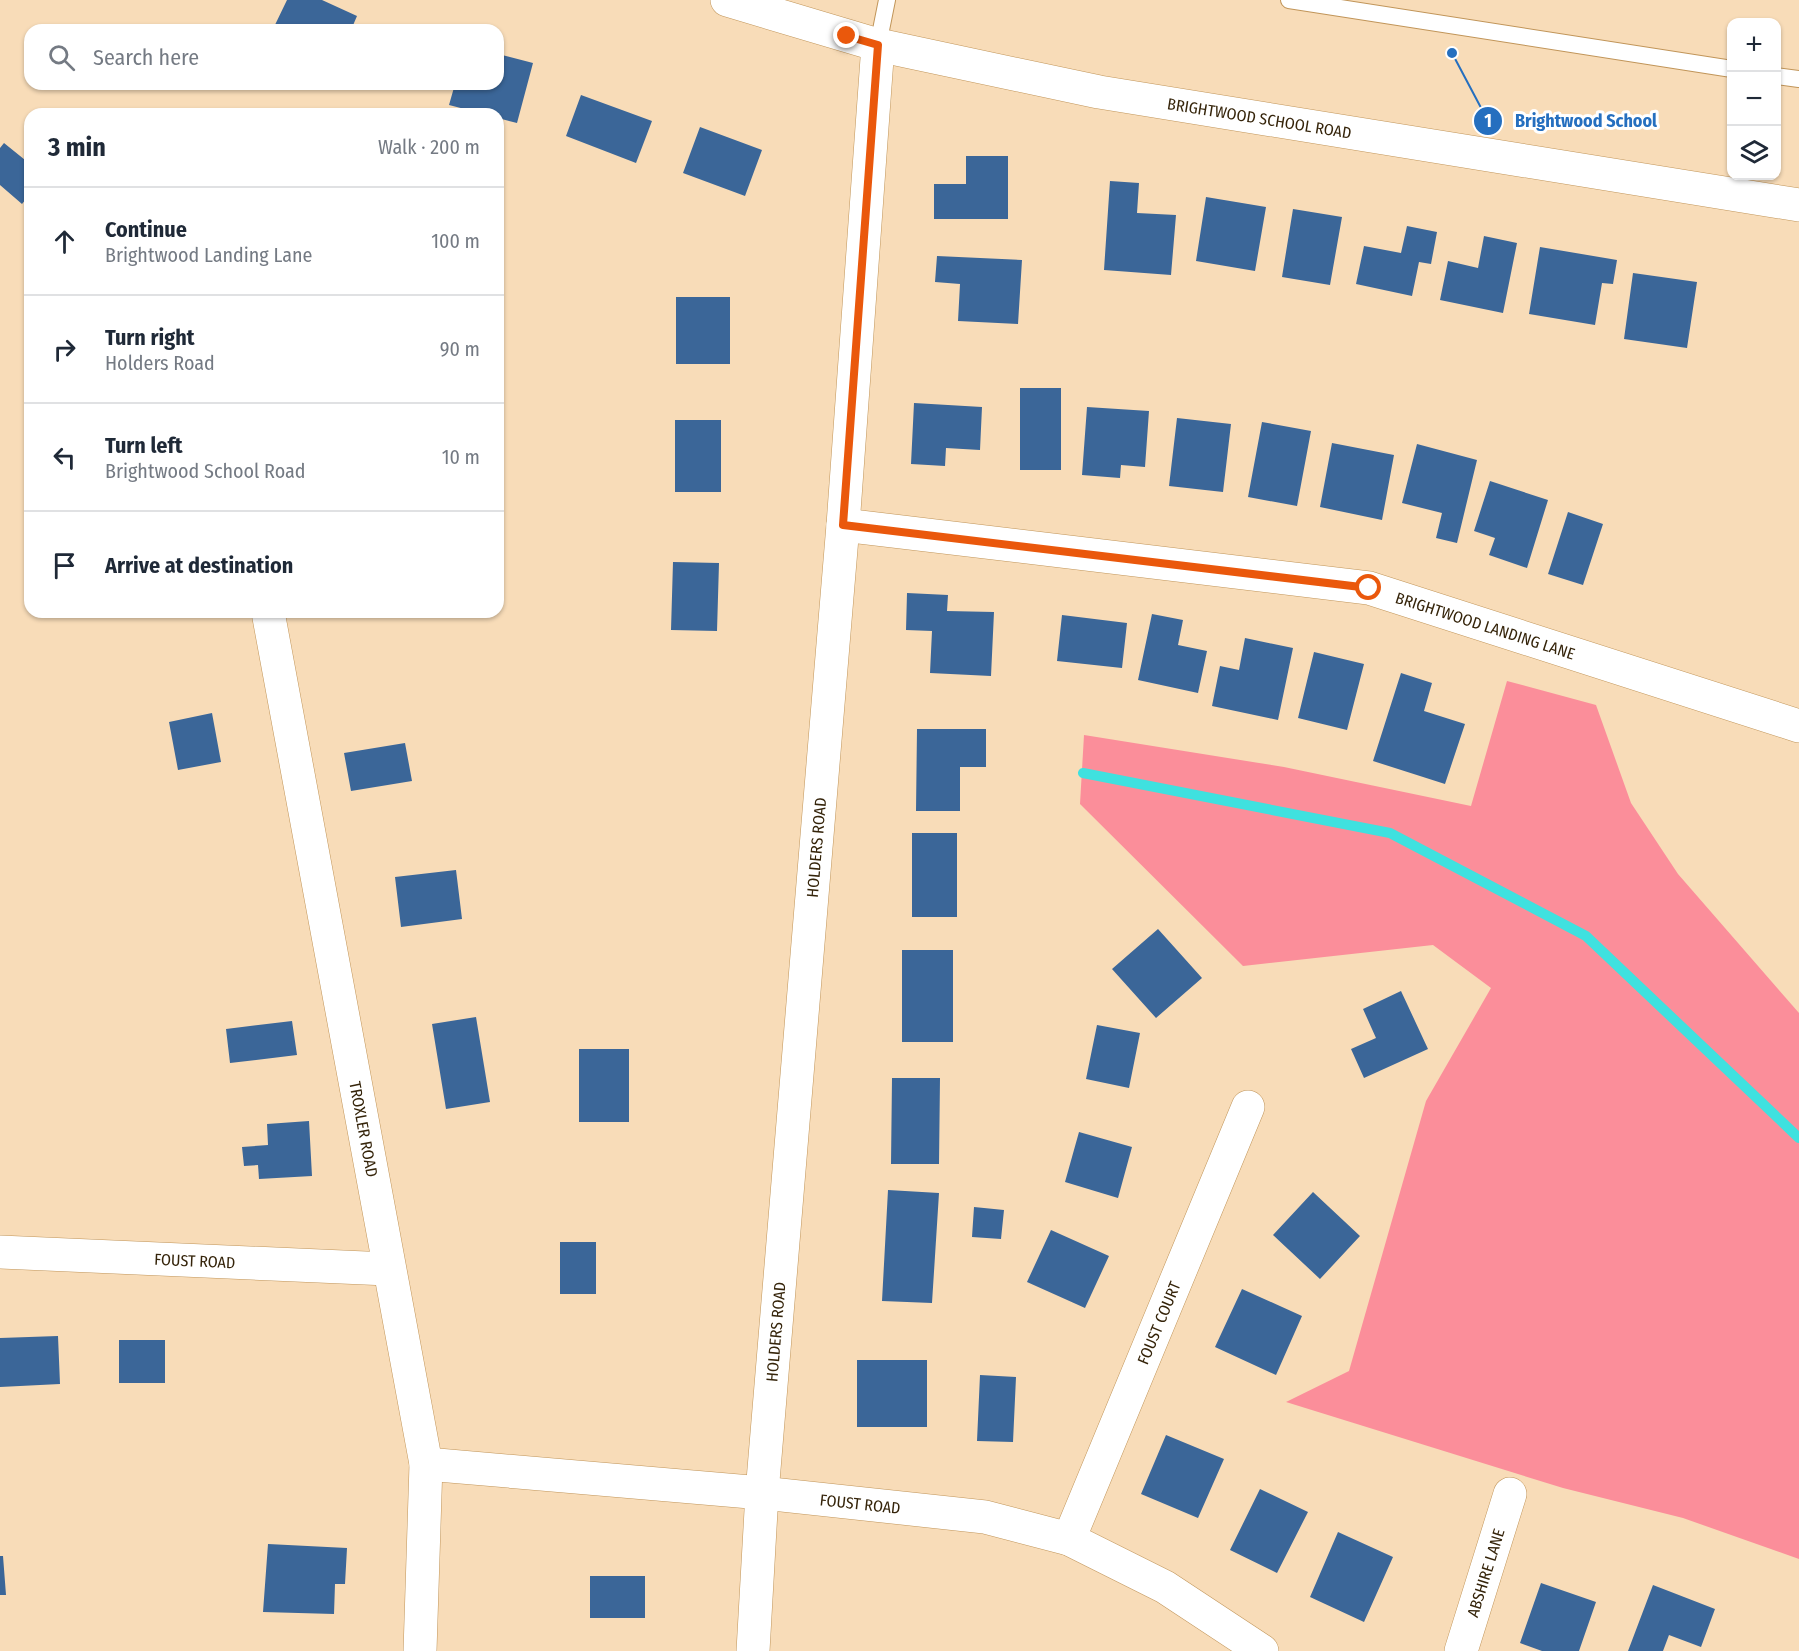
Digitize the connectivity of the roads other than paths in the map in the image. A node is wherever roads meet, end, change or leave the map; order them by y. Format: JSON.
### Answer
{"nodes":[{"id":1,"x":727,"y":0,"type":"edge"},
{"id":2,"x":887,"y":0,"type":"edge"},
{"id":3,"x":1289,"y":0,"type":"edge"},
{"id":4,"x":878,"y":45,"type":"junction"},
{"id":5,"x":1727,"y":68,"type":"edge"},
{"id":6,"x":1781,"y":77,"type":"edge"},
{"id":7,"x":1799,"y":80,"type":"edge"},
{"id":8,"x":1799,"y":205,"type":"edge"},
{"id":9,"x":843,"y":525,"type":"junction"},
{"id":10,"x":269,"y":618,"type":"edge"},
{"id":11,"x":1799,"y":726,"type":"edge"},
{"id":12,"x":1248,"y":1107,"type":"dead end"},
{"id":13,"x":0,"y":1252,"type":"edge"},
{"id":14,"x":388,"y":1269,"type":"junction"},
{"id":15,"x":426,"y":1464,"type":"junction"},
{"id":16,"x":762,"y":1493,"type":"junction"},
{"id":17,"x":1510,"y":1494,"type":"dead end"},
{"id":18,"x":1069,"y":1539,"type":"junction"},
{"id":19,"x":420,"y":1651,"type":"edge"},
{"id":20,"x":753,"y":1651,"type":"edge"},
{"id":21,"x":1262,"y":1651,"type":"edge"},
{"id":22,"x":1461,"y":1651,"type":"edge"}],
"edges":[{"from":1,"to":4,"type":"street","name":"BRIGHTWOOD SCHOOL ROAD"},
{"from":2,"to":4,"type":"lane"},
{"from":3,"to":5,"type":"lane"},
{"from":4,"to":8,"type":"street","name":"BRIGHTWOOD SCHOOL ROAD"},
{"from":4,"to":9,"type":"street","name":"HOLDERS ROAD"},
{"from":6,"to":7,"type":"lane"},
{"from":9,"to":11,"type":"street","name":"BRIGHTWOOD LANDING LANE"},
{"from":9,"to":16,"type":"street","name":"HOLDERS ROAD"},
{"from":10,"to":14,"type":"street","name":"TROXLER ROAD"},
{"from":12,"to":18,"type":"street","name":"FOUST COURT"},
{"from":13,"to":14,"type":"street","name":"FOUST ROAD"},
{"from":14,"to":15,"type":"street","name":"TROXLER ROAD"},
{"from":15,"to":16,"type":"street","name":"FOUST ROAD"},
{"from":15,"to":19,"type":"street","name":"TROXLER ROAD"},
{"from":16,"to":18,"type":"street","name":"FOUST ROAD"},
{"from":16,"to":20,"type":"street","name":"HOLDERS ROAD"},
{"from":17,"to":22,"type":"street","name":"ABSHIRE LANE"},
{"from":18,"to":21,"type":"street","name":"FOUST ROAD"}]}
